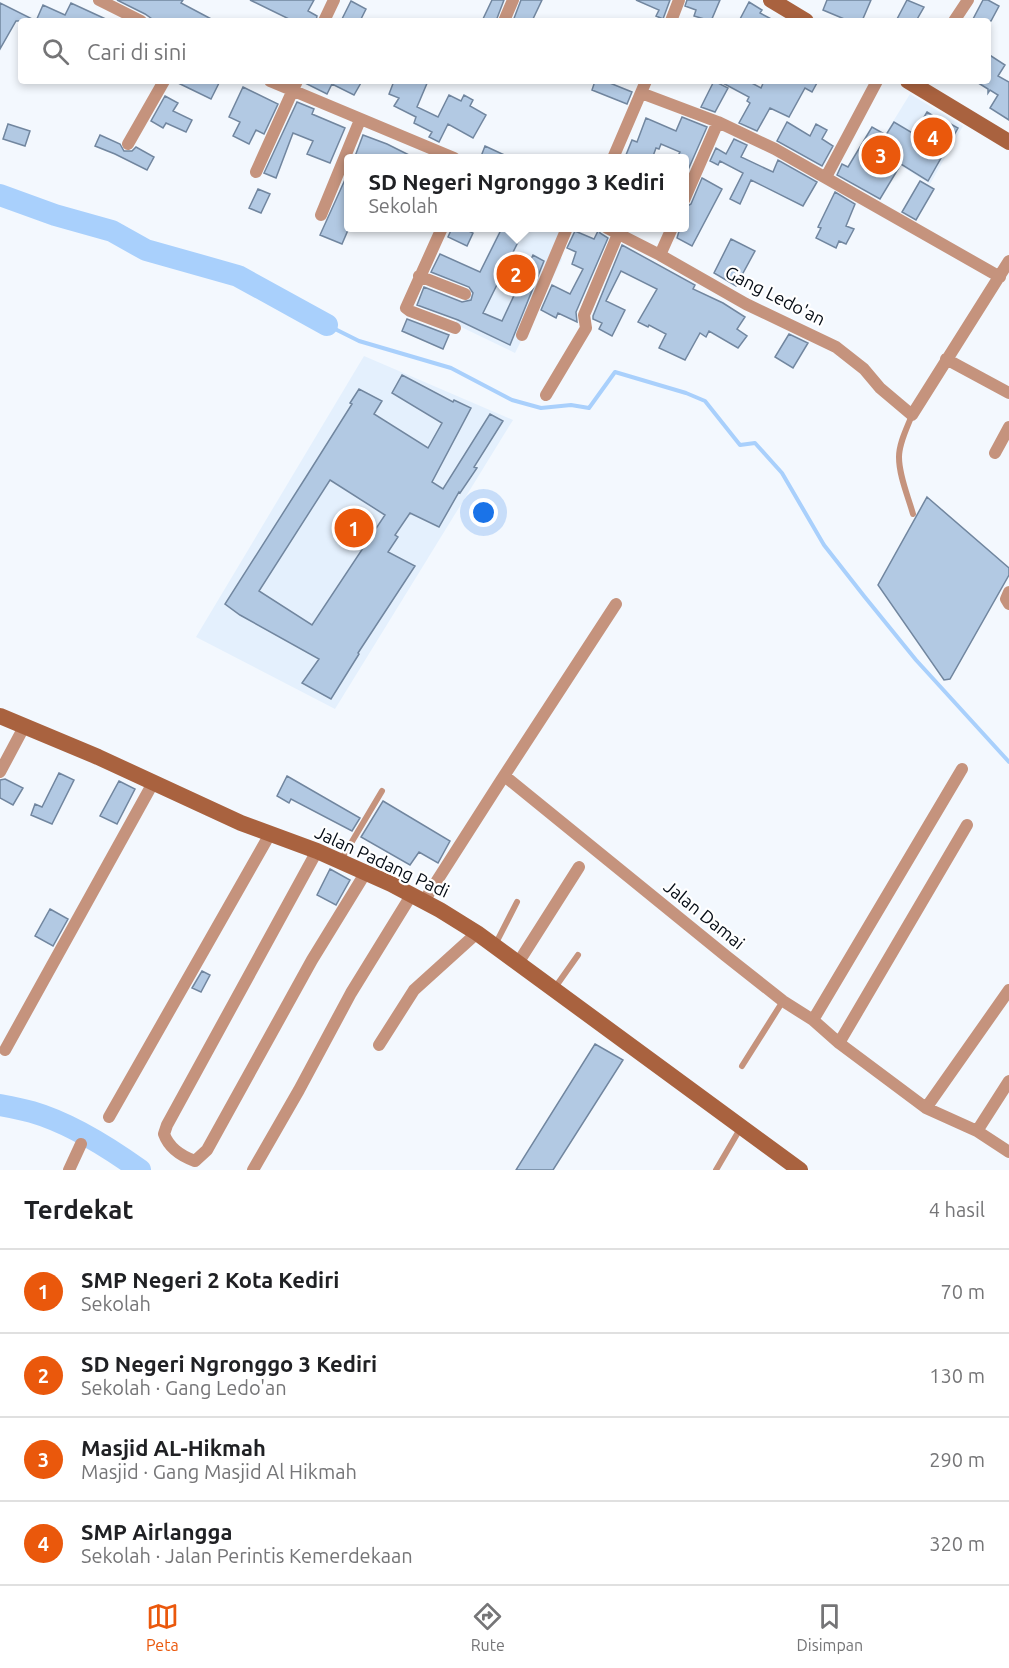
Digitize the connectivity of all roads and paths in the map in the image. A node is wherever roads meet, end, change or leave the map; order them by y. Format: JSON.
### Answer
{"nodes":[{"id":1,"x":99,"y":0,"type":"edge"},
{"id":2,"x":334,"y":0,"type":"edge"},
{"id":3,"x":513,"y":0,"type":"edge"},
{"id":4,"x":679,"y":0,"type":"edge"},
{"id":5,"x":771,"y":0,"type":"edge"},
{"id":6,"x":968,"y":0,"type":"edge"},
{"id":7,"x":135,"y":18,"type":"edge"},
{"id":8,"x":325,"y":18,"type":"edge"},
{"id":9,"x":505,"y":18,"type":"edge"},
{"id":10,"x":672,"y":18,"type":"edge"},
{"id":11,"x":801,"y":18,"type":"edge"},
{"id":12,"x":956,"y":18,"type":"edge"},
{"id":13,"x":162,"y":84,"type":"edge"},
{"id":14,"x":875,"y":84,"type":"edge"},
{"id":15,"x":914,"y":84,"type":"edge"},
{"id":16,"x":295,"y":86,"type":"edge"},
{"id":17,"x":644,"y":87,"type":"edge"},
{"id":18,"x":360,"y":120,"type":"junction"},
{"id":19,"x":718,"y":122,"type":"junction"},
{"id":20,"x":1009,"y":141,"type":"edge"},
{"id":21,"x":128,"y":144,"type":"dead end"},
{"id":22,"x":346,"y":154,"type":"edge"},
{"id":23,"x":442,"y":154,"type":"edge"},
{"id":24,"x":615,"y":154,"type":"edge"},
{"id":25,"x":344,"y":159,"type":"edge"},
{"id":26,"x":256,"y":172,"type":"dead end"},
{"id":27,"x":826,"y":177,"type":"junction"},
{"id":28,"x":689,"y":189,"type":"edge"},
{"id":29,"x":321,"y":215,"type":"dead end"},
{"id":30,"x":440,"y":232,"type":"edge"},
{"id":31,"x":565,"y":232,"type":"edge"},
{"id":32,"x":612,"y":232,"type":"edge"},
{"id":33,"x":614,"y":232,"type":"edge"},
{"id":34,"x":670,"y":232,"type":"edge"},
{"id":35,"x":660,"y":255,"type":"junction"},
{"id":36,"x":1009,"y":261,"type":"edge"},
{"id":37,"x":419,"y":276,"type":"junction"},
{"id":38,"x":1000,"y":277,"type":"junction"},
{"id":39,"x":465,"y":294,"type":"dead end"},
{"id":40,"x":455,"y":328,"type":"dead end"},
{"id":41,"x":522,"y":335,"type":"dead end"},
{"id":42,"x":946,"y":359,"type":"junction"},
{"id":43,"x":1009,"y":393,"type":"edge"},
{"id":44,"x":546,"y":395,"type":"dead end"},
{"id":45,"x":912,"y":415,"type":"junction"},
{"id":46,"x":1009,"y":428,"type":"edge"},
{"id":47,"x":995,"y":453,"type":"dead end"},
{"id":48,"x":913,"y":514,"type":"dead end"},
{"id":49,"x":1009,"y":592,"type":"edge"},
{"id":50,"x":616,"y":604,"type":"dead end"},
{"id":51,"x":1009,"y":604,"type":"edge"},
{"id":52,"x":0,"y":716,"type":"edge"},
{"id":53,"x":24,"y":727,"type":"junction"},
{"id":54,"x":962,"y":769,"type":"dead end"},
{"id":55,"x":0,"y":772,"type":"edge"},
{"id":56,"x":502,"y":779,"type":"junction"},
{"id":57,"x":153,"y":783,"type":"junction"},
{"id":58,"x":382,"y":791,"type":"dead end"},
{"id":59,"x":967,"y":825,"type":"dead end"},
{"id":60,"x":270,"y":834,"type":"junction"},
{"id":61,"x":317,"y":851,"type":"junction"},
{"id":62,"x":340,"y":861,"type":"junction"},
{"id":63,"x":579,"y":867,"type":"dead end"},
{"id":64,"x":366,"y":873,"type":"junction"},
{"id":65,"x":418,"y":897,"type":"junction"},
{"id":66,"x":517,"y":902,"type":"dead end"},
{"id":67,"x":477,"y":933,"type":"junction"},
{"id":68,"x":494,"y":945,"type":"junction"},
{"id":69,"x":578,"y":955,"type":"dead end"},
{"id":70,"x":518,"y":963,"type":"junction"},
{"id":71,"x":554,"y":989,"type":"junction"},
{"id":72,"x":1009,"y":990,"type":"edge"},
{"id":73,"x":783,"y":1001,"type":"junction"},
{"id":74,"x":813,"y":1020,"type":"junction"},
{"id":75,"x":838,"y":1042,"type":"junction"},
{"id":76,"x":379,"y":1045,"type":"dead end"},
{"id":77,"x":5,"y":1050,"type":"dead end"},
{"id":78,"x":742,"y":1066,"type":"dead end"},
{"id":79,"x":1009,"y":1081,"type":"edge"},
{"id":80,"x":926,"y":1108,"type":"junction"},
{"id":81,"x":109,"y":1117,"type":"dead end"},
{"id":82,"x":741,"y":1128,"type":"junction"},
{"id":83,"x":977,"y":1131,"type":"junction"},
{"id":84,"x":81,"y":1144,"type":"dead end"},
{"id":85,"x":1009,"y":1152,"type":"edge"},
{"id":86,"x":69,"y":1170,"type":"edge"},
{"id":87,"x":253,"y":1170,"type":"edge"},
{"id":88,"x":716,"y":1170,"type":"edge"},
{"id":89,"x":800,"y":1170,"type":"edge"}],
"edges":[{"from":1,"to":7,"type":"street"},
{"from":2,"to":8,"type":"street"},
{"from":3,"to":9,"type":"street"},
{"from":4,"to":10,"type":"street"},
{"from":5,"to":11,"type":"main road"},
{"from":6,"to":12,"type":"street"},
{"from":13,"to":21,"type":"street"},
{"from":14,"to":27,"type":"street"},
{"from":15,"to":20,"type":"main road"},
{"from":16,"to":18,"type":"street"},
{"from":16,"to":26,"type":"street"},
{"from":17,"to":19,"type":"street"},
{"from":17,"to":24,"type":"street"},
{"from":18,"to":22,"type":"street"},
{"from":18,"to":23,"type":"street"},
{"from":19,"to":27,"type":"street"},
{"from":19,"to":28,"type":"street"},
{"from":25,"to":29,"type":"street"},
{"from":27,"to":38,"type":"street"},
{"from":30,"to":37,"type":"street"},
{"from":31,"to":41,"type":"street"},
{"from":32,"to":44,"type":"street"},
{"from":33,"to":35,"type":"street","name":"Gang Ledo'an"},
{"from":34,"to":35,"type":"street"},
{"from":35,"to":45,"type":"street","name":"Gang Ledo'an"},
{"from":36,"to":38,"type":"street"},
{"from":37,"to":39,"type":"street"},
{"from":37,"to":40,"type":"street"},
{"from":38,"to":42,"type":"street"},
{"from":42,"to":43,"type":"street"},
{"from":42,"to":45,"type":"street"},
{"from":45,"to":48,"type":"lane"},
{"from":46,"to":47,"type":"street"},
{"from":49,"to":51,"type":"street"},
{"from":50,"to":56,"type":"street"},
{"from":52,"to":53,"type":"main road","name":"Jalan Padang Padi"},
{"from":53,"to":55,"type":"street"},
{"from":53,"to":57,"type":"main road","name":"Jalan Padang Padi"},
{"from":54,"to":74,"type":"street"},
{"from":56,"to":65,"type":"street"},
{"from":56,"to":73,"type":"street","name":"Jalan Damai"},
{"from":57,"to":60,"type":"main road","name":"Jalan Padang Padi"},
{"from":57,"to":77,"type":"street"},
{"from":58,"to":62,"type":"lane"},
{"from":59,"to":75,"type":"street"},
{"from":60,"to":61,"type":"main road","name":"Jalan Padang Padi"},
{"from":60,"to":81,"type":"street"},
{"from":61,"to":62,"type":"main road","name":"Jalan Padang Padi"},
{"from":61,"to":64,"type":"street"},
{"from":62,"to":64,"type":"main road","name":"Jalan Padang Padi"},
{"from":63,"to":70,"type":"street"},
{"from":64,"to":65,"type":"main road","name":"Jalan Padang Padi"},
{"from":65,"to":67,"type":"main road","name":"Jalan Padang Padi"},
{"from":65,"to":87,"type":"street"},
{"from":66,"to":68,"type":"lane"},
{"from":67,"to":68,"type":"main road","name":"Jalan Padang Padi"},
{"from":67,"to":76,"type":"street"},
{"from":68,"to":70,"type":"main road","name":"Jalan Padang Padi"},
{"from":69,"to":71,"type":"lane"},
{"from":70,"to":71,"type":"main road","name":"Jalan Padang Padi"},
{"from":71,"to":82,"type":"main road","name":"Jalan Padang Padi"},
{"from":72,"to":80,"type":"street"},
{"from":73,"to":74,"type":"street","name":"Jalan Damai"},
{"from":73,"to":78,"type":"lane"},
{"from":74,"to":75,"type":"street","name":"Jalan Damai"},
{"from":75,"to":80,"type":"street","name":"Jalan Damai"},
{"from":79,"to":83,"type":"street"},
{"from":80,"to":83,"type":"street","name":"Jalan Damai"},
{"from":82,"to":88,"type":"lane"},
{"from":82,"to":89,"type":"main road","name":"Jalan Padang Padi"},
{"from":83,"to":85,"type":"street","name":"Jalan Damai"},
{"from":84,"to":86,"type":"street"}]}
